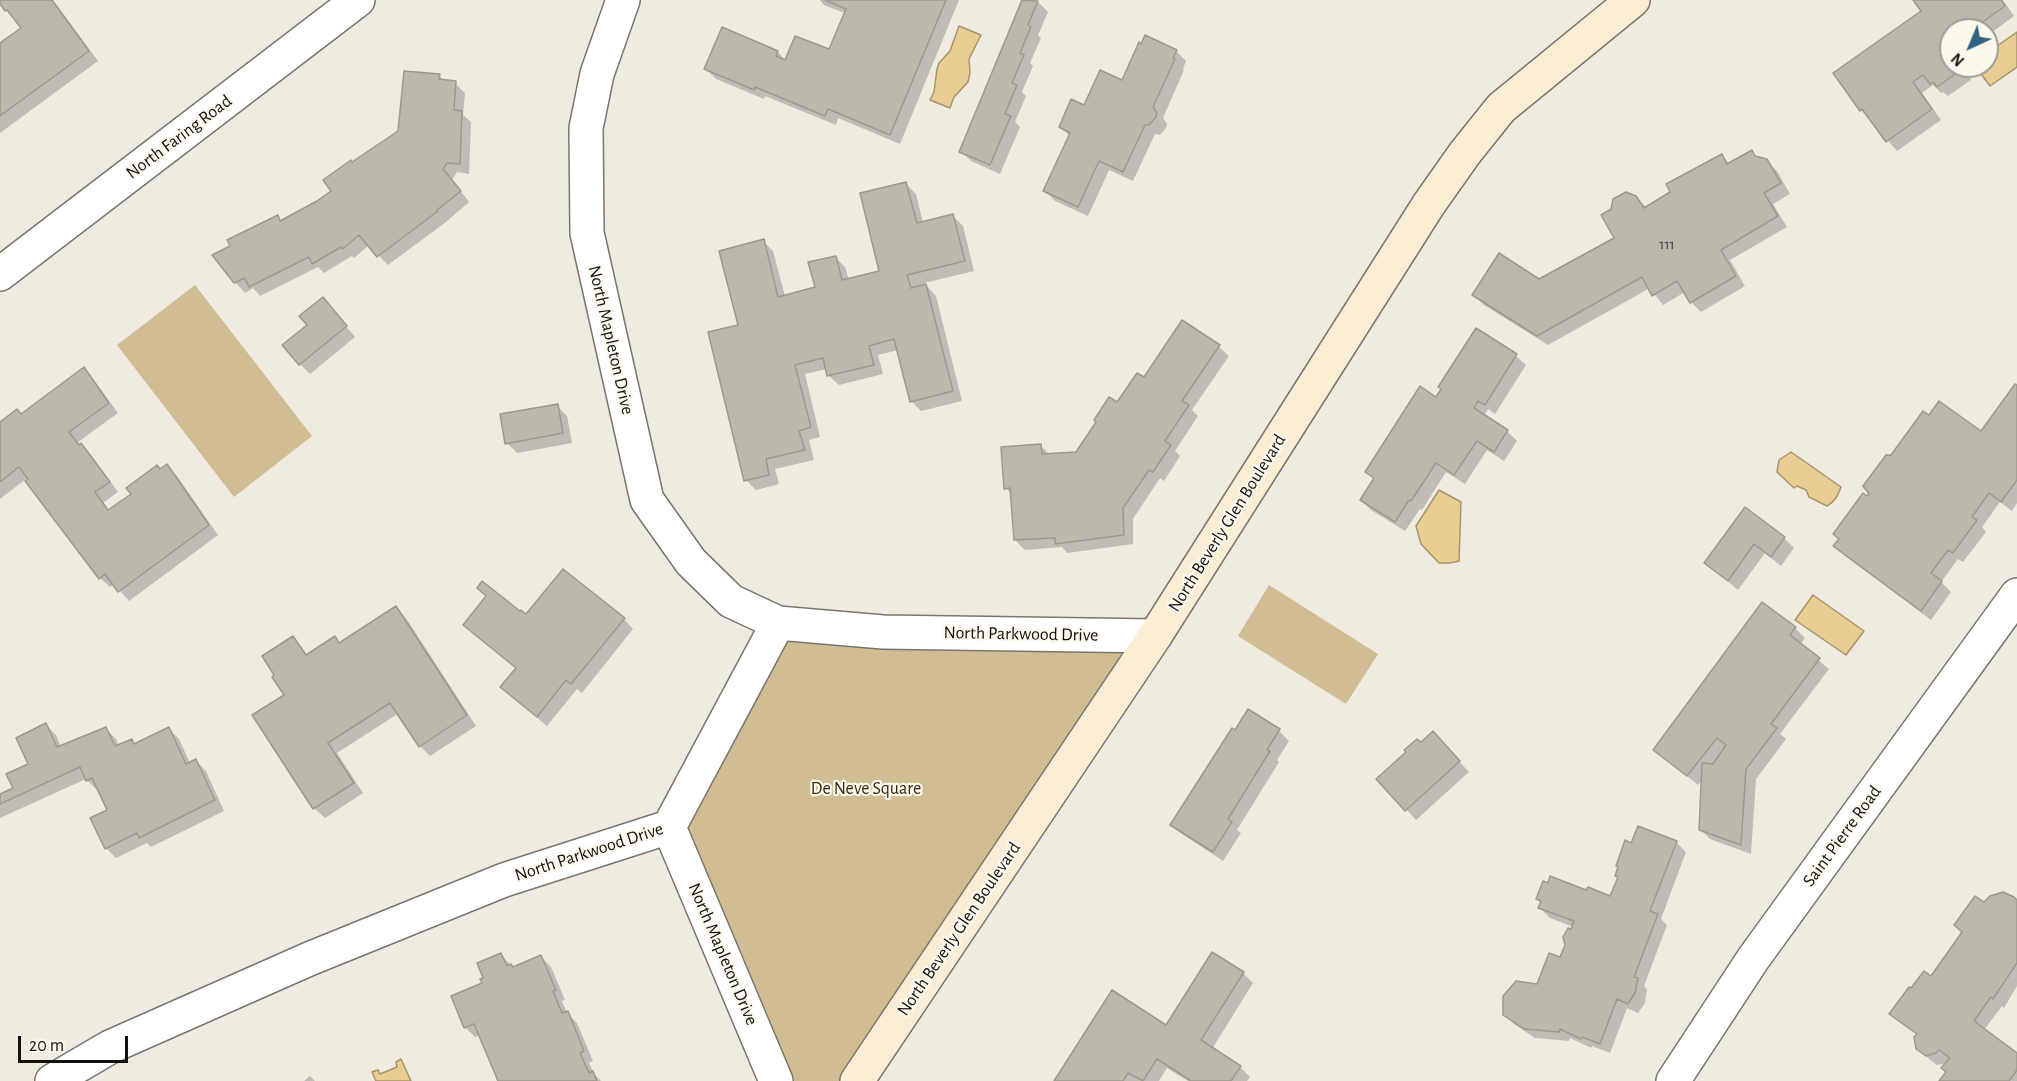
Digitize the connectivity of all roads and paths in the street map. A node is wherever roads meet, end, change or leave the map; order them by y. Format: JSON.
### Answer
{"nodes":[{"id":1,"x":358,"y":0,"type":"edge"},
{"id":2,"x":1633,"y":0,"type":"edge"},
{"id":3,"x":621,"y":1,"type":"edge"},
{"id":4,"x":0,"y":274,"type":"edge"},
{"id":5,"x":2017,"y":595,"type":"edge"},
{"id":6,"x":778,"y":623,"type":"junction"},
{"id":7,"x":1155,"y":636,"type":"junction"},
{"id":8,"x":669,"y":827,"type":"junction"},
{"id":9,"x":52,"y":1081,"type":"edge"},
{"id":10,"x":776,"y":1081,"type":"edge"},
{"id":11,"x":857,"y":1081,"type":"edge"},
{"id":12,"x":1673,"y":1081,"type":"edge"}],
"edges":[{"from":1,"to":4,"type":"street","name":"North Faring Road"},
{"from":2,"to":7,"type":"main road","name":"North Beverly Glen Boulevard"},
{"from":3,"to":6,"type":"street","name":"North Mapleton Drive"},
{"from":5,"to":12,"type":"street","name":"Saint Pierre Road"},
{"from":6,"to":7,"type":"street","name":"North Parkwood Drive"},
{"from":6,"to":8,"type":"street","name":"North Parkwood Drive"},
{"from":7,"to":11,"type":"main road","name":"North Beverly Glen Boulevard"},
{"from":8,"to":9,"type":"street","name":"North Parkwood Drive"},
{"from":8,"to":10,"type":"street","name":"North Mapleton Drive"}]}
